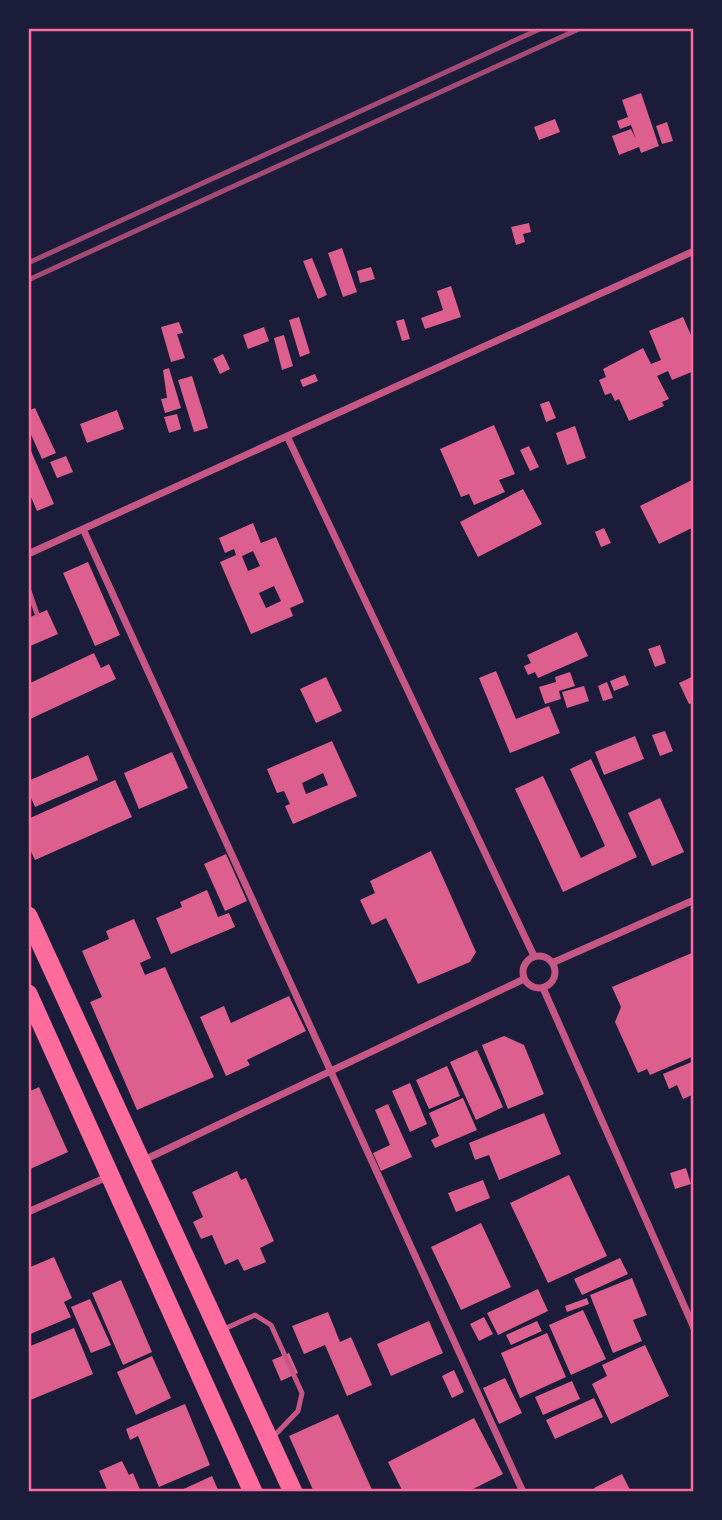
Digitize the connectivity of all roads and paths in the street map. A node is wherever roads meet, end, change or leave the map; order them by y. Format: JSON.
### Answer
{"nodes":[{"id":1,"x":694,"y":251,"type":"edge"},
{"id":2,"x":287,"y":436,"type":"junction"},
{"id":3,"x":83,"y":529,"type":"junction"},
{"id":4,"x":28,"y":554,"type":"edge"},
{"id":5,"x":28,"y":588,"type":"edge"},
{"id":6,"x":37,"y":614,"type":"dead end"},
{"id":7,"x":694,"y":900,"type":"edge"},
{"id":8,"x":28,"y":916,"type":"edge"},
{"id":9,"x":534,"y":956,"type":"junction"},
{"id":10,"x":552,"y":963,"type":"junction"},
{"id":11,"x":524,"y":979,"type":"junction"},
{"id":12,"x":543,"y":988,"type":"junction"},
{"id":13,"x":28,"y":994,"type":"edge"},
{"id":14,"x":331,"y":1071,"type":"junction"},
{"id":15,"x":141,"y":1161,"type":"junction"},
{"id":16,"x":110,"y":1176,"type":"junction"},
{"id":17,"x":28,"y":1212,"type":"edge"},
{"id":18,"x":694,"y":1328,"type":"edge"},
{"id":19,"x":219,"y":1332,"type":"junction"},
{"id":20,"x":270,"y":1440,"type":"junction"},
{"id":21,"x":237,"y":1457,"type":"junction"},
{"id":22,"x":253,"y":1492,"type":"edge"},
{"id":23,"x":264,"y":1492,"type":"edge"},
{"id":24,"x":292,"y":1492,"type":"edge"},
{"id":25,"x":523,"y":1492,"type":"edge"}],
"edges":[{"from":1,"to":2,"type":"street"},
{"from":2,"to":3,"type":"street"},
{"from":2,"to":9,"type":"street"},
{"from":3,"to":4,"type":"street"},
{"from":3,"to":14,"type":"street"},
{"from":5,"to":6,"type":"lane"},
{"from":7,"to":10,"type":"street"},
{"from":8,"to":15,"type":"highway"},
{"from":9,"to":10,"type":"street"},
{"from":9,"to":11,"type":"street"},
{"from":10,"to":12,"type":"street"},
{"from":11,"to":12,"type":"street"},
{"from":11,"to":14,"type":"street"},
{"from":12,"to":18,"type":"street"},
{"from":13,"to":16,"type":"highway"},
{"from":14,"to":15,"type":"street"},
{"from":14,"to":25,"type":"street"},
{"from":15,"to":19,"type":"highway"},
{"from":16,"to":17,"type":"street"},
{"from":16,"to":21,"type":"highway"},
{"from":19,"to":20,"type":"highway"},
{"from":19,"to":20,"type":"lane"},
{"from":20,"to":21,"type":"highway"},
{"from":20,"to":24,"type":"highway"},
{"from":21,"to":22,"type":"highway"},
{"from":23,"to":24,"type":"highway"}]}
